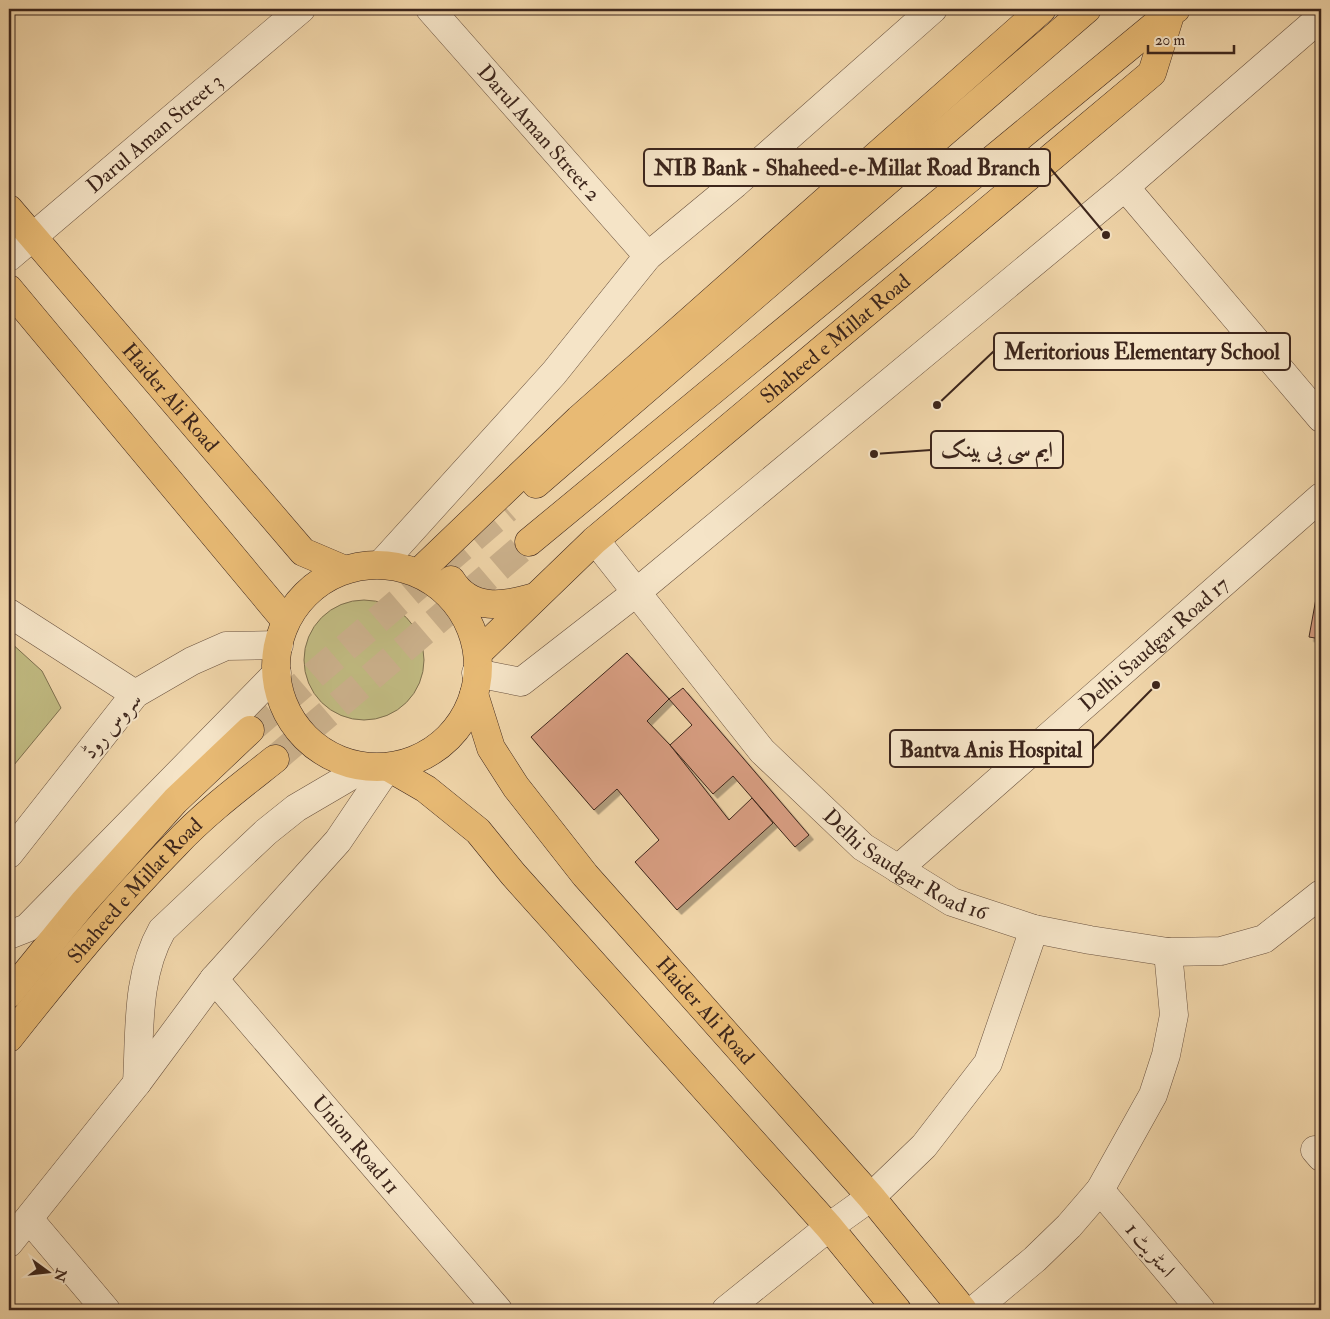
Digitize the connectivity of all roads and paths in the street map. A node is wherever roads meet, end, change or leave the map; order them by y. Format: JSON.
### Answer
{"nodes":[{"id":1,"x":301,"y":9,"type":"edge"},
{"id":2,"x":430,"y":9,"type":"edge"},
{"id":3,"x":933,"y":9,"type":"edge"},
{"id":4,"x":1042,"y":9,"type":"edge"},
{"id":5,"x":1087,"y":9,"type":"edge"},
{"id":6,"x":1174,"y":10,"type":"edge"},
{"id":7,"x":1321,"y":17,"type":"edge"},
{"id":8,"x":1125,"y":187,"type":"junction"},
{"id":9,"x":9,"y":209,"type":"edge"},
{"id":10,"x":32,"y":235,"type":"junction"},
{"id":11,"x":648,"y":256,"type":"junction"},
{"id":12,"x":9,"y":257,"type":"edge"},
{"id":13,"x":9,"y":289,"type":"edge"},
{"id":14,"x":1321,"y":418,"type":"edge"},
{"id":15,"x":1321,"y":497,"type":"edge"},
{"id":16,"x":507,"y":509,"type":"tunnel mouth"},
{"id":17,"x":595,"y":540,"type":"junction"},
{"id":18,"x":529,"y":542,"type":"tunnel mouth"},
{"id":19,"x":448,"y":545,"type":"junction"},
{"id":20,"x":382,"y":563,"type":"junction"},
{"id":21,"x":343,"y":569,"type":"junction"},
{"id":22,"x":418,"y":573,"type":"junction"},
{"id":23,"x":638,"y":591,"type":"junction"},
{"id":24,"x":536,"y":597,"type":"junction"},
{"id":25,"x":9,"y":613,"type":"edge"},
{"id":26,"x":282,"y":632,"type":"junction"},
{"id":27,"x":277,"y":673,"type":"junction"},
{"id":28,"x":476,"y":674,"type":"junction"},
{"id":29,"x":136,"y":694,"type":"junction"},
{"id":30,"x":250,"y":730,"type":"tunnel mouth"},
{"id":31,"x":275,"y":759,"type":"tunnel mouth"},
{"id":32,"x":377,"y":767,"type":"junction"},
{"id":33,"x":9,"y":854,"type":"edge"},
{"id":34,"x":898,"y":869,"type":"junction"},
{"id":35,"x":1321,"y":894,"type":"edge"},
{"id":36,"x":1034,"y":929,"type":"junction"},
{"id":37,"x":9,"y":935,"type":"edge"},
{"id":38,"x":1168,"y":952,"type":"junction"},
{"id":39,"x":214,"y":979,"type":"junction"},
{"id":40,"x":9,"y":994,"type":"edge"},
{"id":41,"x":9,"y":1038,"type":"edge"},
{"id":42,"x":137,"y":1083,"type":"junction"},
{"id":43,"x":1100,"y":1190,"type":"junction"},
{"id":44,"x":871,"y":1198,"type":"junction"},
{"id":45,"x":29,"y":1219,"type":"junction"},
{"id":46,"x":829,"y":1227,"type":"junction"},
{"id":47,"x":9,"y":1243,"type":"edge"},
{"id":48,"x":106,"y":1310,"type":"edge"},
{"id":49,"x":498,"y":1310,"type":"edge"},
{"id":50,"x":726,"y":1310,"type":"edge"},
{"id":51,"x":897,"y":1310,"type":"edge"},
{"id":52,"x":963,"y":1310,"type":"edge"},
{"id":53,"x":974,"y":1310,"type":"edge"},
{"id":54,"x":1201,"y":1310,"type":"edge"}],
"edges":[{"from":1,"to":10,"type":"street","name":"Darul Aman Street 3"},
{"from":2,"to":11,"type":"street","name":"Darul Aman Street 2"},
{"from":3,"to":11,"type":"street"},
{"from":4,"to":19,"type":"main road"},
{"from":5,"to":16,"type":"main road"},
{"from":6,"to":17,"type":"main road","name":"Shaheed e Millat Road"},
{"from":6,"to":18,"type":"main road","name":"Shaheed e Millat Road"},
{"from":7,"to":8,"type":"street"},
{"from":8,"to":14,"type":"street"},
{"from":8,"to":23,"type":"street"},
{"from":9,"to":10,"type":"main road","name":"Haider Ali Road"},
{"from":10,"to":12,"type":"street","name":"Darul Aman Street 3"},
{"from":10,"to":21,"type":"main road","name":"Haider Ali Road"},
{"from":11,"to":20,"type":"street"},
{"from":13,"to":26,"type":"main road"},
{"from":15,"to":34,"type":"street","name":"Delhi Saudgar Road 17"},
{"from":17,"to":23,"type":"street","name":"Delhi Saudgar Road 16"},
{"from":17,"to":24,"type":"main road","name":"Shaheed e Millat Road"},
{"from":19,"to":22,"type":"main road"},
{"from":19,"to":24,"type":"main road"},
{"from":20,"to":21,"type":"main road"},
{"from":20,"to":22,"type":"main road","name":"Haider Ali Road"},
{"from":21,"to":26,"type":"main road"},
{"from":22,"to":28,"type":"main road","name":"Haider Ali Road"},
{"from":23,"to":28,"type":"street"},
{"from":23,"to":34,"type":"street","name":"Delhi Saudgar Road 16"},
{"from":24,"to":28,"type":"main road","name":"Shaheed e Millat Road"},
{"from":25,"to":29,"type":"street"},
{"from":26,"to":27,"type":"main road"},
{"from":26,"to":29,"type":"street","name":"سروس روڈ"},
{"from":27,"to":32,"type":"main road"},
{"from":27,"to":37,"type":"street"},
{"from":28,"to":32,"type":"main road"},
{"from":28,"to":44,"type":"main road","name":"Haider Ali Road"},
{"from":29,"to":33,"type":"street","name":"سروس روڈ"},
{"from":30,"to":40,"type":"main road","name":"Shaheed e Millat Road"},
{"from":31,"to":41,"type":"main road","name":"Shaheed e Millat Road"},
{"from":32,"to":39,"type":"street"},
{"from":32,"to":42,"type":"street"},
{"from":32,"to":46,"type":"main road"},
{"from":34,"to":36,"type":"street","name":"Delhi Saudgar Road 16"},
{"from":35,"to":38,"type":"street","name":"Delhi Saudgar Road 16"},
{"from":36,"to":38,"type":"street","name":"Delhi Saudgar Road 16"},
{"from":36,"to":44,"type":"street"},
{"from":38,"to":43,"type":"street"},
{"from":39,"to":42,"type":"street"},
{"from":39,"to":49,"type":"street","name":"Union Road 11"},
{"from":42,"to":45,"type":"street"},
{"from":43,"to":53,"type":"street"},
{"from":43,"to":54,"type":"street","name":"اسٹریٹ 1"},
{"from":44,"to":46,"type":"street"},
{"from":44,"to":52,"type":"main road","name":"Haider Ali Road"},
{"from":45,"to":47,"type":"street"},
{"from":45,"to":48,"type":"street"},
{"from":46,"to":50,"type":"street"},
{"from":46,"to":51,"type":"main road"}]}
